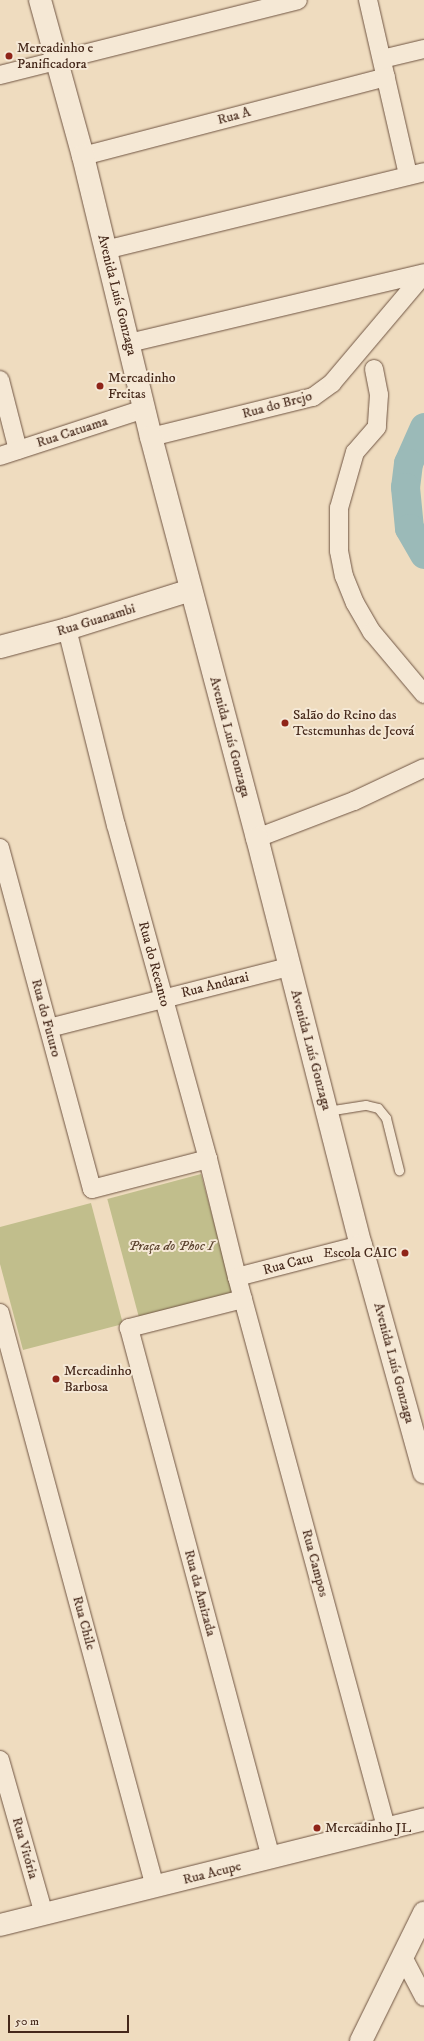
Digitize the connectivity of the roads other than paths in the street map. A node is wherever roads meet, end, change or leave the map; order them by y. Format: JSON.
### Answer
{"nodes":[{"id":1,"x":40,"y":0,"type":"edge"},
{"id":2,"x":298,"y":0,"type":"edge"},
{"id":3,"x":368,"y":0,"type":"edge"},
{"id":4,"x":424,"y":49,"type":"edge"},
{"id":5,"x":382,"y":59,"type":"junction"},
{"id":6,"x":56,"y":61,"type":"junction"},
{"id":7,"x":0,"y":75,"type":"edge"},
{"id":8,"x":386,"y":77,"type":"junction"},
{"id":9,"x":83,"y":156,"type":"junction"},
{"id":10,"x":416,"y":174,"type":"edge"},
{"id":11,"x":105,"y":250,"type":"junction"},
{"id":12,"x":424,"y":274,"type":"edge"},
{"id":13,"x":129,"y":343,"type":"junction"},
{"id":14,"x":374,"y":369,"type":"dead end"},
{"id":15,"x":0,"y":380,"type":"edge"},
{"id":16,"x":144,"y":409,"type":"junction"},
{"id":17,"x":151,"y":437,"type":"junction"},
{"id":18,"x":18,"y":450,"type":"junction"},
{"id":19,"x":0,"y":456,"type":"edge"},
{"id":20,"x":192,"y":590,"type":"junction"},
{"id":21,"x":66,"y":629,"type":"junction"},
{"id":22,"x":0,"y":647,"type":"edge"},
{"id":23,"x":424,"y":694,"type":"edge"},
{"id":24,"x":424,"y":768,"type":"edge"},
{"id":25,"x":258,"y":838,"type":"junction"},
{"id":26,"x":0,"y":848,"type":"edge"},
{"id":27,"x":289,"y":967,"type":"junction"},
{"id":28,"x":163,"y":997,"type":"junction"},
{"id":29,"x":49,"y":1028,"type":"junction"},
{"id":30,"x":327,"y":1112,"type":"junction"},
{"id":31,"x":208,"y":1159,"type":"junction"},
{"id":32,"x":399,"y":1170,"type":"dead end"},
{"id":33,"x":361,"y":1245,"type":"junction"},
{"id":34,"x":237,"y":1277,"type":"junction"},
{"id":35,"x":243,"y":1299,"type":"junction"},
{"id":36,"x":0,"y":1313,"type":"edge"},
{"id":37,"x":6,"y":1361,"type":"edge"},
{"id":38,"x":424,"y":1472,"type":"edge"},
{"id":39,"x":0,"y":1760,"type":"edge"},
{"id":40,"x":424,"y":1819,"type":"edge"},
{"id":41,"x":386,"y":1827,"type":"junction"},
{"id":42,"x":271,"y":1858,"type":"junction"},
{"id":43,"x":155,"y":1887,"type":"junction"},
{"id":44,"x":424,"y":1913,"type":"edge"},
{"id":45,"x":44,"y":1914,"type":"junction"},
{"id":46,"x":0,"y":1924,"type":"edge"},
{"id":47,"x":402,"y":1957,"type":"junction"},
{"id":48,"x":424,"y":1997,"type":"edge"},
{"id":49,"x":361,"y":2041,"type":"edge"}],
"edges":[{"from":1,"to":6,"type":"street","name":"Avenida Luís Gonzaga"},
{"from":2,"to":6,"type":"street"},
{"from":3,"to":5,"type":"street"},
{"from":4,"to":5,"type":"street"},
{"from":5,"to":8,"type":"street"},
{"from":6,"to":7,"type":"street"},
{"from":6,"to":9,"type":"street","name":"Avenida Luís Gonzaga"},
{"from":8,"to":9,"type":"street","name":"Rua A"},
{"from":8,"to":10,"type":"street"},
{"from":9,"to":11,"type":"street","name":"Avenida Luís Gonzaga"},
{"from":10,"to":11,"type":"street"},
{"from":11,"to":13,"type":"street","name":"Avenida Luís Gonzaga"},
{"from":12,"to":13,"type":"street"},
{"from":12,"to":17,"type":"street","name":"Rua do Brejo"},
{"from":13,"to":16,"type":"street","name":"Avenida Luís Gonzaga"},
{"from":14,"to":23,"type":"street"},
{"from":15,"to":18,"type":"street"},
{"from":16,"to":17,"type":"street","name":"Avenida Luís Gonzaga"},
{"from":16,"to":18,"type":"street","name":"Rua Catuama"},
{"from":17,"to":20,"type":"street","name":"Avenida Luís Gonzaga"},
{"from":18,"to":19,"type":"street","name":"Rua Catuama"},
{"from":20,"to":21,"type":"street","name":"Rua Guanambi"},
{"from":20,"to":25,"type":"street","name":"Avenida Luís Gonzaga"},
{"from":21,"to":22,"type":"street","name":"Rua Guanambi"},
{"from":21,"to":28,"type":"street","name":"Rua do Recanto"},
{"from":24,"to":25,"type":"street"},
{"from":25,"to":27,"type":"street","name":"Avenida Luís Gonzaga"},
{"from":26,"to":29,"type":"street","name":"Rua do Futuro"},
{"from":27,"to":28,"type":"street","name":"Rua Andarai"},
{"from":27,"to":30,"type":"street","name":"Avenida Luís Gonzaga"},
{"from":28,"to":29,"type":"street","name":"Rua Andarai"},
{"from":28,"to":31,"type":"street","name":"Rua do Recanto"},
{"from":29,"to":31,"type":"street","name":"Rua do Futuro"},
{"from":30,"to":32,"type":"lane"},
{"from":30,"to":33,"type":"street","name":"Avenida Luís Gonzaga"},
{"from":31,"to":34,"type":"street","name":"Rua do Recanto"},
{"from":33,"to":34,"type":"street","name":"Rua Catu"},
{"from":33,"to":38,"type":"street","name":"Avenida Luís Gonzaga"},
{"from":34,"to":35,"type":"street","name":"Rua do Recanto"},
{"from":35,"to":41,"type":"street","name":"Rua Campos"},
{"from":35,"to":42,"type":"street","name":"Rua da Amizada"},
{"from":36,"to":37,"type":"street","name":"Rua Chile"},
{"from":37,"to":43,"type":"street","name":"Rua Chile"},
{"from":39,"to":45,"type":"street","name":"Rua Vitória"},
{"from":40,"to":41,"type":"street","name":"Rua Acupe"},
{"from":41,"to":42,"type":"street","name":"Rua Acupe"},
{"from":42,"to":43,"type":"street","name":"Rua Acupe"},
{"from":43,"to":45,"type":"street","name":"Rua Acupe"},
{"from":44,"to":47,"type":"street"},
{"from":45,"to":46,"type":"street","name":"Rua Acupe"},
{"from":47,"to":48,"type":"street"},
{"from":47,"to":49,"type":"street"}]}
